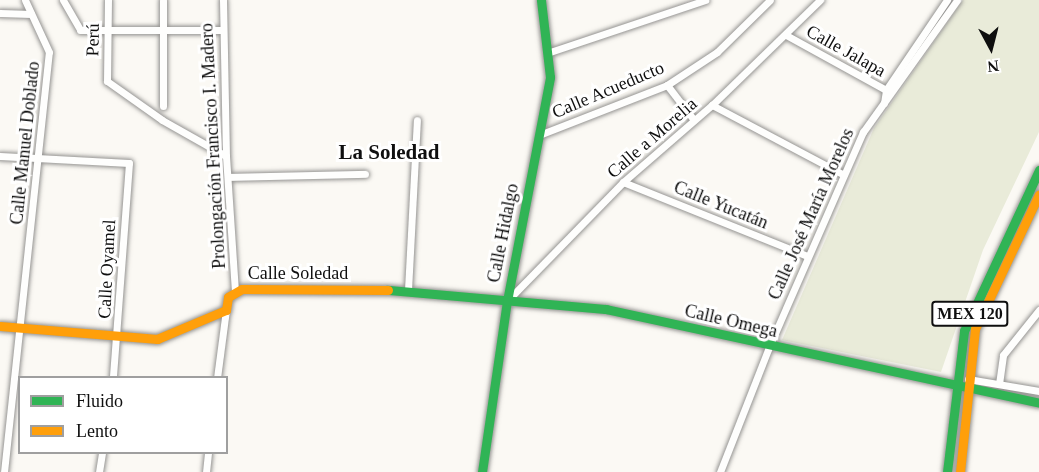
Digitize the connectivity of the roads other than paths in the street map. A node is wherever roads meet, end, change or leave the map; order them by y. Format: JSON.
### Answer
{"nodes":[{"id":1,"x":25,"y":0,"type":"edge"},
{"id":2,"x":63,"y":0,"type":"edge"},
{"id":3,"x":108,"y":0,"type":"edge"},
{"id":4,"x":163,"y":0,"type":"edge"},
{"id":5,"x":223,"y":0,"type":"edge"},
{"id":6,"x":541,"y":0,"type":"edge"},
{"id":7,"x":705,"y":0,"type":"edge"},
{"id":8,"x":770,"y":0,"type":"edge"},
{"id":9,"x":820,"y":0,"type":"edge"},
{"id":10,"x":947,"y":0,"type":"edge"},
{"id":11,"x":957,"y":0,"type":"edge"},
{"id":12,"x":0,"y":13,"type":"edge"},
{"id":13,"x":31,"y":14,"type":"junction"},
{"id":14,"x":108,"y":29,"type":"junction"},
{"id":15,"x":163,"y":29,"type":"junction"},
{"id":16,"x":222,"y":30,"type":"junction"},
{"id":17,"x":786,"y":35,"type":"junction"},
{"id":18,"x":548,"y":53,"type":"junction"},
{"id":19,"x":667,"y":85,"type":"junction"},
{"id":20,"x":889,"y":92,"type":"junction"},
{"id":21,"x":712,"y":105,"type":"junction"},
{"id":22,"x":163,"y":106,"type":"dead end"},
{"id":23,"x":417,"y":120,"type":"dead end"},
{"id":24,"x":694,"y":120,"type":"junction"},
{"id":25,"x":539,"y":135,"type":"junction"},
{"id":26,"x":0,"y":156,"type":"edge"},
{"id":27,"x":226,"y":156,"type":"junction"},
{"id":28,"x":38,"y":158,"type":"junction"},
{"id":29,"x":1039,"y":170,"type":"edge"},
{"id":30,"x":365,"y":174,"type":"dead end"},
{"id":31,"x":844,"y":175,"type":"junction"},
{"id":32,"x":229,"y":177,"type":"junction"},
{"id":33,"x":623,"y":182,"type":"junction"},
{"id":34,"x":1027,"y":192,"type":"junction"},
{"id":35,"x":1039,"y":194,"type":"edge"},
{"id":36,"x":807,"y":256,"type":"junction"},
{"id":37,"x":408,"y":290,"type":"junction"},
{"id":38,"x":235,"y":291,"type":"junction"},
{"id":39,"x":507,"y":301,"type":"junction"},
{"id":40,"x":226,"y":310,"type":"junction"},
{"id":41,"x":1039,"y":310,"type":"edge"},
{"id":42,"x":0,"y":326,"type":"edge"},
{"id":43,"x":22,"y":326,"type":"junction"},
{"id":44,"x":118,"y":338,"type":"junction"},
{"id":45,"x":769,"y":347,"type":"junction"},
{"id":46,"x":113,"y":376,"type":"edge"},
{"id":47,"x":217,"y":376,"type":"edge"},
{"id":48,"x":967,"y":379,"type":"junction"},
{"id":49,"x":956,"y":383,"type":"junction"},
{"id":50,"x":999,"y":384,"type":"junction"},
{"id":51,"x":967,"y":390,"type":"junction"},
{"id":52,"x":1039,"y":391,"type":"edge"},
{"id":53,"x":1039,"y":404,"type":"edge"},
{"id":54,"x":102,"y":454,"type":"edge"},
{"id":55,"x":208,"y":454,"type":"edge"},
{"id":56,"x":4,"y":472,"type":"edge"},
{"id":57,"x":99,"y":472,"type":"edge"},
{"id":58,"x":206,"y":472,"type":"edge"},
{"id":59,"x":482,"y":472,"type":"edge"},
{"id":60,"x":720,"y":472,"type":"edge"},
{"id":61,"x":947,"y":472,"type":"edge"},
{"id":62,"x":960,"y":472,"type":"edge"}],
"edges":[{"from":1,"to":13,"type":"street","name":"Calle Manuel Doblado"},
{"from":2,"to":14,"type":"street"},
{"from":3,"to":14,"type":"street","name":"Perú"},
{"from":4,"to":15,"type":"street"},
{"from":5,"to":16,"type":"street","name":"Prolongación Francisco I. Madero"},
{"from":6,"to":18,"type":"street","name":"Calle Hidalgo"},
{"from":7,"to":18,"type":"street"},
{"from":8,"to":19,"type":"street","name":"Calle Acueducto"},
{"from":9,"to":17,"type":"street","name":"Calle a Morelia"},
{"from":10,"to":20,"type":"street","name":"Calle José María Morelos"},
{"from":11,"to":20,"type":"street","name":"Calle José María Morelos"},
{"from":12,"to":13,"type":"street"},
{"from":13,"to":28,"type":"street","name":"Calle Manuel Doblado"},
{"from":14,"to":15,"type":"street"},
{"from":14,"to":27,"type":"street","name":"Perú"},
{"from":15,"to":16,"type":"street"},
{"from":15,"to":22,"type":"street"},
{"from":16,"to":27,"type":"street","name":"Prolongación Francisco I. Madero"},
{"from":17,"to":20,"type":"street","name":"Calle Jalapa"},
{"from":17,"to":21,"type":"street","name":"Calle a Morelia"},
{"from":18,"to":25,"type":"street","name":"Calle Hidalgo"},
{"from":19,"to":24,"type":"street"},
{"from":19,"to":25,"type":"street","name":"Calle Acueducto"},
{"from":20,"to":31,"type":"street","name":"Calle José María Morelos"},
{"from":21,"to":24,"type":"street","name":"Calle a Morelia"},
{"from":21,"to":31,"type":"street"},
{"from":23,"to":37,"type":"street"},
{"from":24,"to":33,"type":"street","name":"Calle a Morelia"},
{"from":25,"to":39,"type":"street","name":"Calle Hidalgo"},
{"from":26,"to":28,"type":"street"},
{"from":27,"to":32,"type":"street","name":"Prolongación Francisco I. Madero"},
{"from":28,"to":43,"type":"street","name":"Calle Manuel Doblado"},
{"from":28,"to":44,"type":"street","name":"Calle Oyamel"},
{"from":29,"to":34,"type":"street","number":"MEX 120"},
{"from":30,"to":32,"type":"street"},
{"from":31,"to":36,"type":"street","name":"Calle José María Morelos"},
{"from":32,"to":38,"type":"street","name":"Prolongación Francisco I. Madero"},
{"from":33,"to":36,"type":"street","name":"Calle Yucatán"},
{"from":33,"to":39,"type":"street","name":"Calle a Morelia"},
{"from":34,"to":35,"type":"street"},
{"from":34,"to":49,"type":"street","number":"MEX 120"},
{"from":35,"to":48,"type":"street","number":"MEX 120"},
{"from":36,"to":45,"type":"street","name":"Calle José María Morelos"},
{"from":37,"to":38,"type":"street","name":"Calle Soledad"},
{"from":37,"to":39,"type":"street","name":"Calle Soledad"},
{"from":38,"to":40,"type":"street","name":"Calle Soledad"},
{"from":39,"to":45,"type":"street","name":"Calle Omega"},
{"from":39,"to":59,"type":"street","name":"Calle Hidalgo"},
{"from":40,"to":44,"type":"street"},
{"from":40,"to":47,"type":"street"},
{"from":41,"to":50,"type":"street"},
{"from":42,"to":43,"type":"street"},
{"from":43,"to":44,"type":"street"},
{"from":43,"to":56,"type":"street","name":"Calle Manuel Doblado"},
{"from":44,"to":46,"type":"street","name":"Calle Oyamel"},
{"from":45,"to":49,"type":"street","name":"Calle Omega"},
{"from":45,"to":60,"type":"street","name":"Calle José María Morelos"},
{"from":48,"to":49,"type":"street","name":"Calle Omega"},
{"from":48,"to":50,"type":"street","name":"Calle Omega"},
{"from":48,"to":51,"type":"street","number":"MEX 120"},
{"from":49,"to":51,"type":"street","name":"Calle Omega"},
{"from":49,"to":61,"type":"street","number":"MEX 120"},
{"from":50,"to":52,"type":"street","name":"Calle Omega"},
{"from":51,"to":53,"type":"street","name":"Calle Omega"},
{"from":51,"to":62,"type":"street","number":"MEX 120"},
{"from":54,"to":57,"type":"street"},
{"from":55,"to":58,"type":"street"}]}
